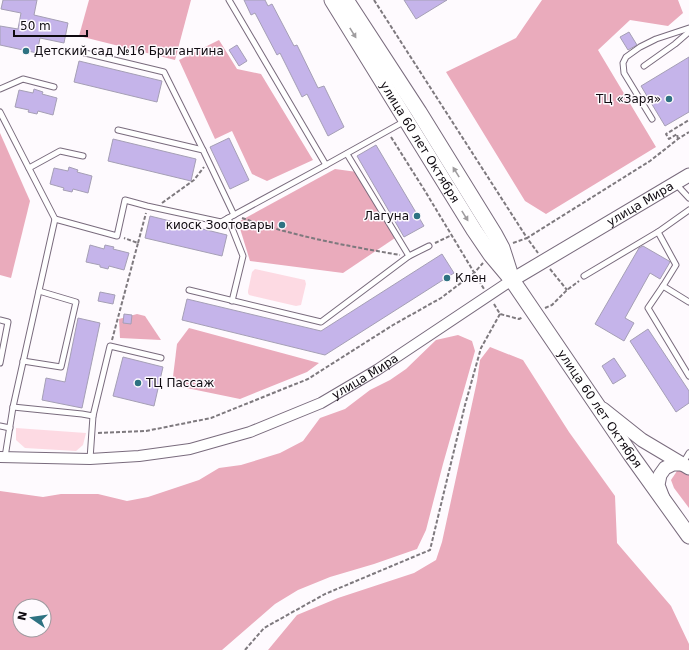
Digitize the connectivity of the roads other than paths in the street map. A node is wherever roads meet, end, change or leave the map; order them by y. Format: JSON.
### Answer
{"nodes":[{"id":1,"x":229,"y":0,"type":"edge"},
{"id":2,"x":332,"y":0,"type":"edge"},
{"id":3,"x":346,"y":0,"type":"edge"},
{"id":4,"x":689,"y":28,"type":"edge"},
{"id":5,"x":689,"y":32,"type":"edge"},
{"id":6,"x":81,"y":52,"type":"dead end"},
{"id":7,"x":644,"y":66,"type":"dead end"},
{"id":8,"x":54,"y":87,"type":"dead end"},
{"id":9,"x":0,"y":89,"type":"edge"},
{"id":10,"x":0,"y":112,"type":"edge"},
{"id":11,"x":419,"y":112,"type":"junction"},
{"id":12,"x":652,"y":119,"type":"dead end"},
{"id":13,"x":406,"y":120,"type":"junction"},
{"id":14,"x":118,"y":130,"type":"dead end"},
{"id":15,"x":203,"y":150,"type":"junction"},
{"id":16,"x":347,"y":154,"type":"junction"},
{"id":17,"x":83,"y":156,"type":"dead end"},
{"id":18,"x":326,"y":165,"type":"junction"},
{"id":19,"x":29,"y":168,"type":"junction"},
{"id":20,"x":689,"y":175,"type":"edge"},
{"id":21,"x":675,"y":183,"type":"junction"},
{"id":22,"x":689,"y":198,"type":"edge"},
{"id":23,"x":689,"y":210,"type":"edge"},
{"id":24,"x":234,"y":215,"type":"junction"},
{"id":25,"x":228,"y":218,"type":"junction"},
{"id":26,"x":55,"y":219,"type":"junction"},
{"id":27,"x":658,"y":232,"type":"junction"},
{"id":28,"x":429,"y":246,"type":"road end"},
{"id":29,"x":497,"y":252,"type":"junction"},
{"id":30,"x":409,"y":256,"type":"junction"},
{"id":31,"x":584,"y":276,"type":"dead end"},
{"id":32,"x":512,"y":280,"type":"junction"},
{"id":33,"x":663,"y":286,"type":"junction"},
{"id":34,"x":189,"y":290,"type":"dead end"},
{"id":35,"x":39,"y":291,"type":"junction"},
{"id":36,"x":232,"y":301,"type":"junction"},
{"id":37,"x":689,"y":302,"type":"edge"},
{"id":38,"x":0,"y":320,"type":"edge"},
{"id":39,"x":160,"y":358,"type":"dead end"},
{"id":40,"x":23,"y":361,"type":"junction"},
{"id":41,"x":0,"y":363,"type":"edge"},
{"id":42,"x":689,"y":376,"type":"edge"},
{"id":43,"x":595,"y":403,"type":"junction"},
{"id":44,"x":13,"y":407,"type":"junction"},
{"id":45,"x":93,"y":416,"type":"junction"},
{"id":46,"x":0,"y":426,"type":"edge"},
{"id":47,"x":10,"y":428,"type":"junction"},
{"id":48,"x":642,"y":440,"type":"junction"},
{"id":49,"x":631,"y":455,"type":"junction"},
{"id":50,"x":2,"y":457,"type":"edge"},
{"id":51,"x":90,"y":459,"type":"junction"},
{"id":52,"x":687,"y":462,"type":"edge"},
{"id":53,"x":664,"y":502,"type":"junction"},
{"id":54,"x":689,"y":536,"type":"edge"}],
"edges":[{"from":1,"to":18,"type":"lane"},
{"from":2,"to":13,"type":"main road","name":"улица 60 лет Октября","one_way":true},
{"from":3,"to":11,"type":"main road","name":"улица 60 лет Октября"},
{"from":4,"to":12,"type":"lane"},
{"from":5,"to":7,"type":"lane"},
{"from":6,"to":15,"type":"lane"},
{"from":8,"to":9,"type":"lane"},
{"from":10,"to":19,"type":"lane"},
{"from":11,"to":13,"type":"main road"},
{"from":29,"to":11,"type":"main road","name":"улица 60 лет Октября","one_way":true},
{"from":13,"to":16,"type":"lane"},
{"from":13,"to":29,"type":"main road","name":"улица 60 лет Октября","one_way":true},
{"from":14,"to":15,"type":"lane"},
{"from":15,"to":24,"type":"lane"},
{"from":16,"to":18,"type":"lane"},
{"from":16,"to":30,"type":"lane"},
{"from":17,"to":19,"type":"lane"},
{"from":18,"to":24,"type":"lane"},
{"from":19,"to":26,"type":"lane"},
{"from":20,"to":21,"type":"street","name":"улица Мира"},
{"from":21,"to":22,"type":"lane"},
{"from":21,"to":32,"type":"street","name":"улица Мира"},
{"from":23,"to":27,"type":"lane"},
{"from":24,"to":25,"type":"lane"},
{"from":25,"to":26,"type":"lane"},
{"from":25,"to":36,"type":"lane"},
{"from":26,"to":35,"type":"lane"},
{"from":27,"to":31,"type":"lane"},
{"from":27,"to":33,"type":"lane"},
{"from":28,"to":30,"type":"lane"},
{"from":29,"to":32,"type":"main road","name":"улица 60 лет Октября"},
{"from":30,"to":36,"type":"lane"},
{"from":32,"to":43,"type":"main road","name":"улица 60 лет Октября"},
{"from":32,"to":51,"type":"street","name":"улица Мира"},
{"from":33,"to":37,"type":"lane"},
{"from":33,"to":42,"type":"lane"},
{"from":34,"to":36,"type":"lane"},
{"from":35,"to":40,"type":"lane"},
{"from":35,"to":40,"type":"lane"},
{"from":38,"to":41,"type":"lane"},
{"from":39,"to":45,"type":"lane"},
{"from":40,"to":44,"type":"lane"},
{"from":43,"to":48,"type":"street"},
{"from":43,"to":49,"type":"main road","name":"улица 60 лет Октября"},
{"from":44,"to":45,"type":"lane"},
{"from":44,"to":47,"type":"lane"},
{"from":45,"to":51,"type":"lane"},
{"from":46,"to":47,"type":"lane"},
{"from":47,"to":50,"type":"lane"},
{"from":48,"to":49,"type":"street"},
{"from":48,"to":52,"type":"street"},
{"from":49,"to":53,"type":"main road","name":"улица 60 лет Октября"},
{"from":50,"to":51,"type":"street","name":"улица Мира"},
{"from":52,"to":53,"type":"street"},
{"from":53,"to":54,"type":"main road","name":"улица 60 лет Октября"}]}
